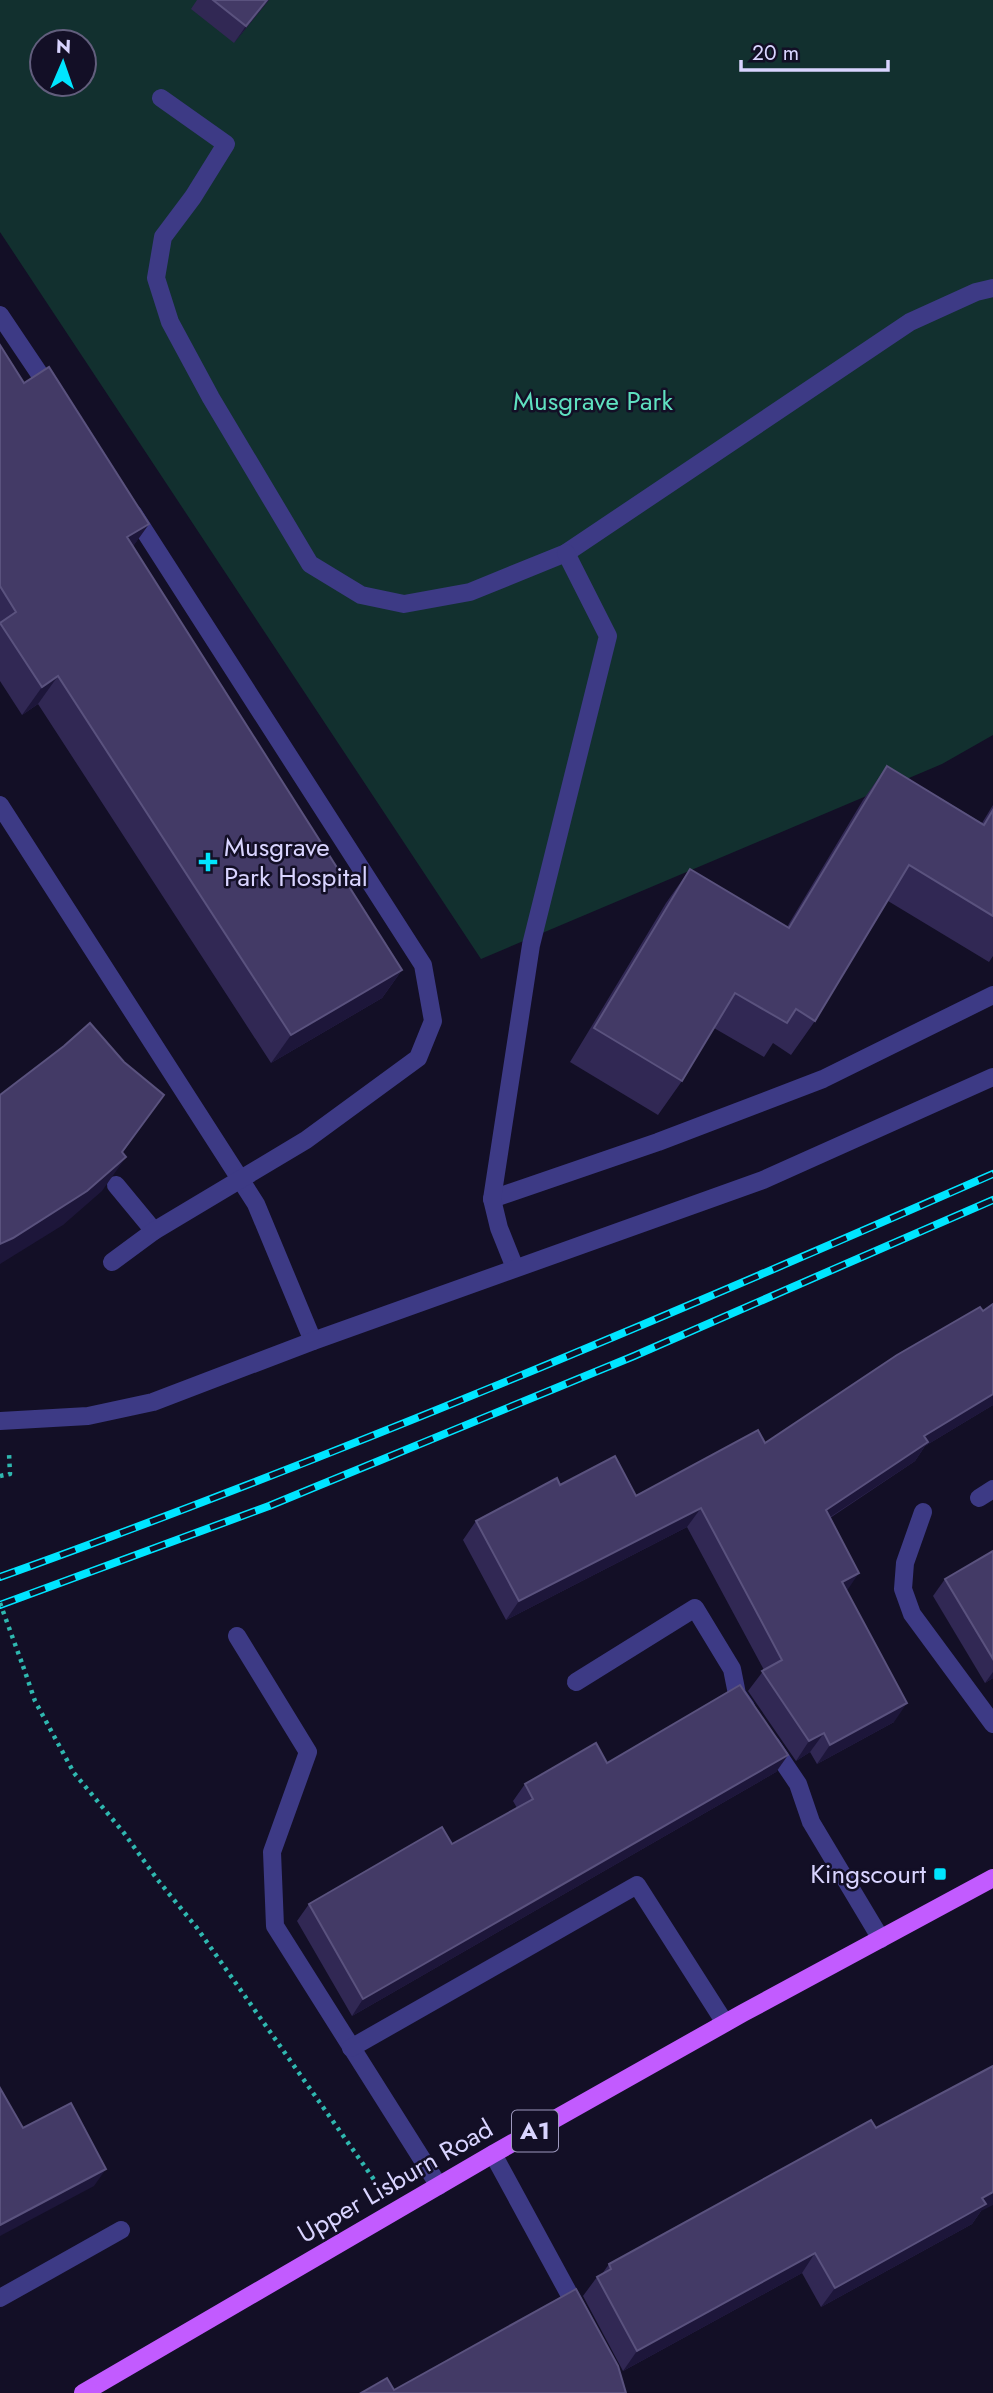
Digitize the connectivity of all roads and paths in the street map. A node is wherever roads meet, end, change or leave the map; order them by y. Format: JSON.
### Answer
{"nodes":[{"id":1,"x":161,"y":98,"type":"dead end"},
{"id":2,"x":993,"y":288,"type":"edge"},
{"id":3,"x":0,"y":315,"type":"edge"},
{"id":4,"x":60,"y":405,"type":"edge"},
{"id":5,"x":120,"y":494,"type":"edge"},
{"id":6,"x":566,"y":553,"type":"junction"},
{"id":7,"x":0,"y":805,"type":"edge"},
{"id":8,"x":993,"y":995,"type":"edge"},
{"id":9,"x":993,"y":1077,"type":"edge"},
{"id":10,"x":241,"y":1180,"type":"junction"},
{"id":11,"x":116,"y":1185,"type":"edge"},
{"id":12,"x":492,"y":1199,"type":"junction"},
{"id":13,"x":154,"y":1230,"type":"junction"},
{"id":14,"x":111,"y":1262,"type":"dead end"},
{"id":15,"x":515,"y":1269,"type":"junction"},
{"id":16,"x":313,"y":1341,"type":"junction"},
{"id":17,"x":0,"y":1421,"type":"edge"},
{"id":18,"x":923,"y":1512,"type":"dead end"},
{"id":19,"x":0,"y":1603,"type":"edge"},
{"id":20,"x":237,"y":1636,"type":"dead end"},
{"id":21,"x":576,"y":1682,"type":"dead end"},
{"id":22,"x":993,"y":1724,"type":"edge"},
{"id":23,"x":993,"y":1878,"type":"edge"},
{"id":24,"x":881,"y":1939,"type":"junction"},
{"id":25,"x":725,"y":2023,"type":"junction"},
{"id":26,"x":351,"y":2048,"type":"junction"},
{"id":27,"x":493,"y":2154,"type":"junction"},
{"id":28,"x":439,"y":2186,"type":"junction"},
{"id":29,"x":396,"y":2211,"type":"junction"},
{"id":30,"x":121,"y":2230,"type":"dead end"},
{"id":31,"x":0,"y":2298,"type":"edge"},
{"id":32,"x":590,"y":2333,"type":"edge"},
{"id":33,"x":83,"y":2393,"type":"edge"}],
"edges":[{"from":1,"to":6,"type":"street"},
{"from":2,"to":6,"type":"street"},
{"from":3,"to":4,"type":"street"},
{"from":5,"to":10,"type":"street"},
{"from":6,"to":12,"type":"street"},
{"from":7,"to":10,"type":"street"},
{"from":8,"to":12,"type":"street"},
{"from":9,"to":15,"type":"street"},
{"from":10,"to":13,"type":"street"},
{"from":10,"to":16,"type":"street"},
{"from":11,"to":13,"type":"street"},
{"from":12,"to":15,"type":"street"},
{"from":13,"to":14,"type":"street"},
{"from":15,"to":16,"type":"street"},
{"from":16,"to":17,"type":"street"},
{"from":18,"to":22,"type":"street"},
{"from":19,"to":29,"type":"path","bridge":true},
{"from":20,"to":26,"type":"street"},
{"from":21,"to":24,"type":"street"},
{"from":23,"to":24,"type":"main road","name":"Upper Lisburn Road","number":"A1"},
{"from":24,"to":25,"type":"main road","name":"Upper Lisburn Road","number":"A1"},
{"from":25,"to":26,"type":"street"},
{"from":25,"to":27,"type":"main road","name":"Upper Lisburn Road","number":"A1"},
{"from":26,"to":28,"type":"street"},
{"from":27,"to":28,"type":"main road","name":"Upper Lisburn Road","number":"A1"},
{"from":27,"to":32,"type":"street"},
{"from":28,"to":29,"type":"main road","name":"Upper Lisburn Road","number":"A1"},
{"from":29,"to":33,"type":"main road","name":"Upper Lisburn Road","number":"A1"},
{"from":30,"to":31,"type":"street"}]}
